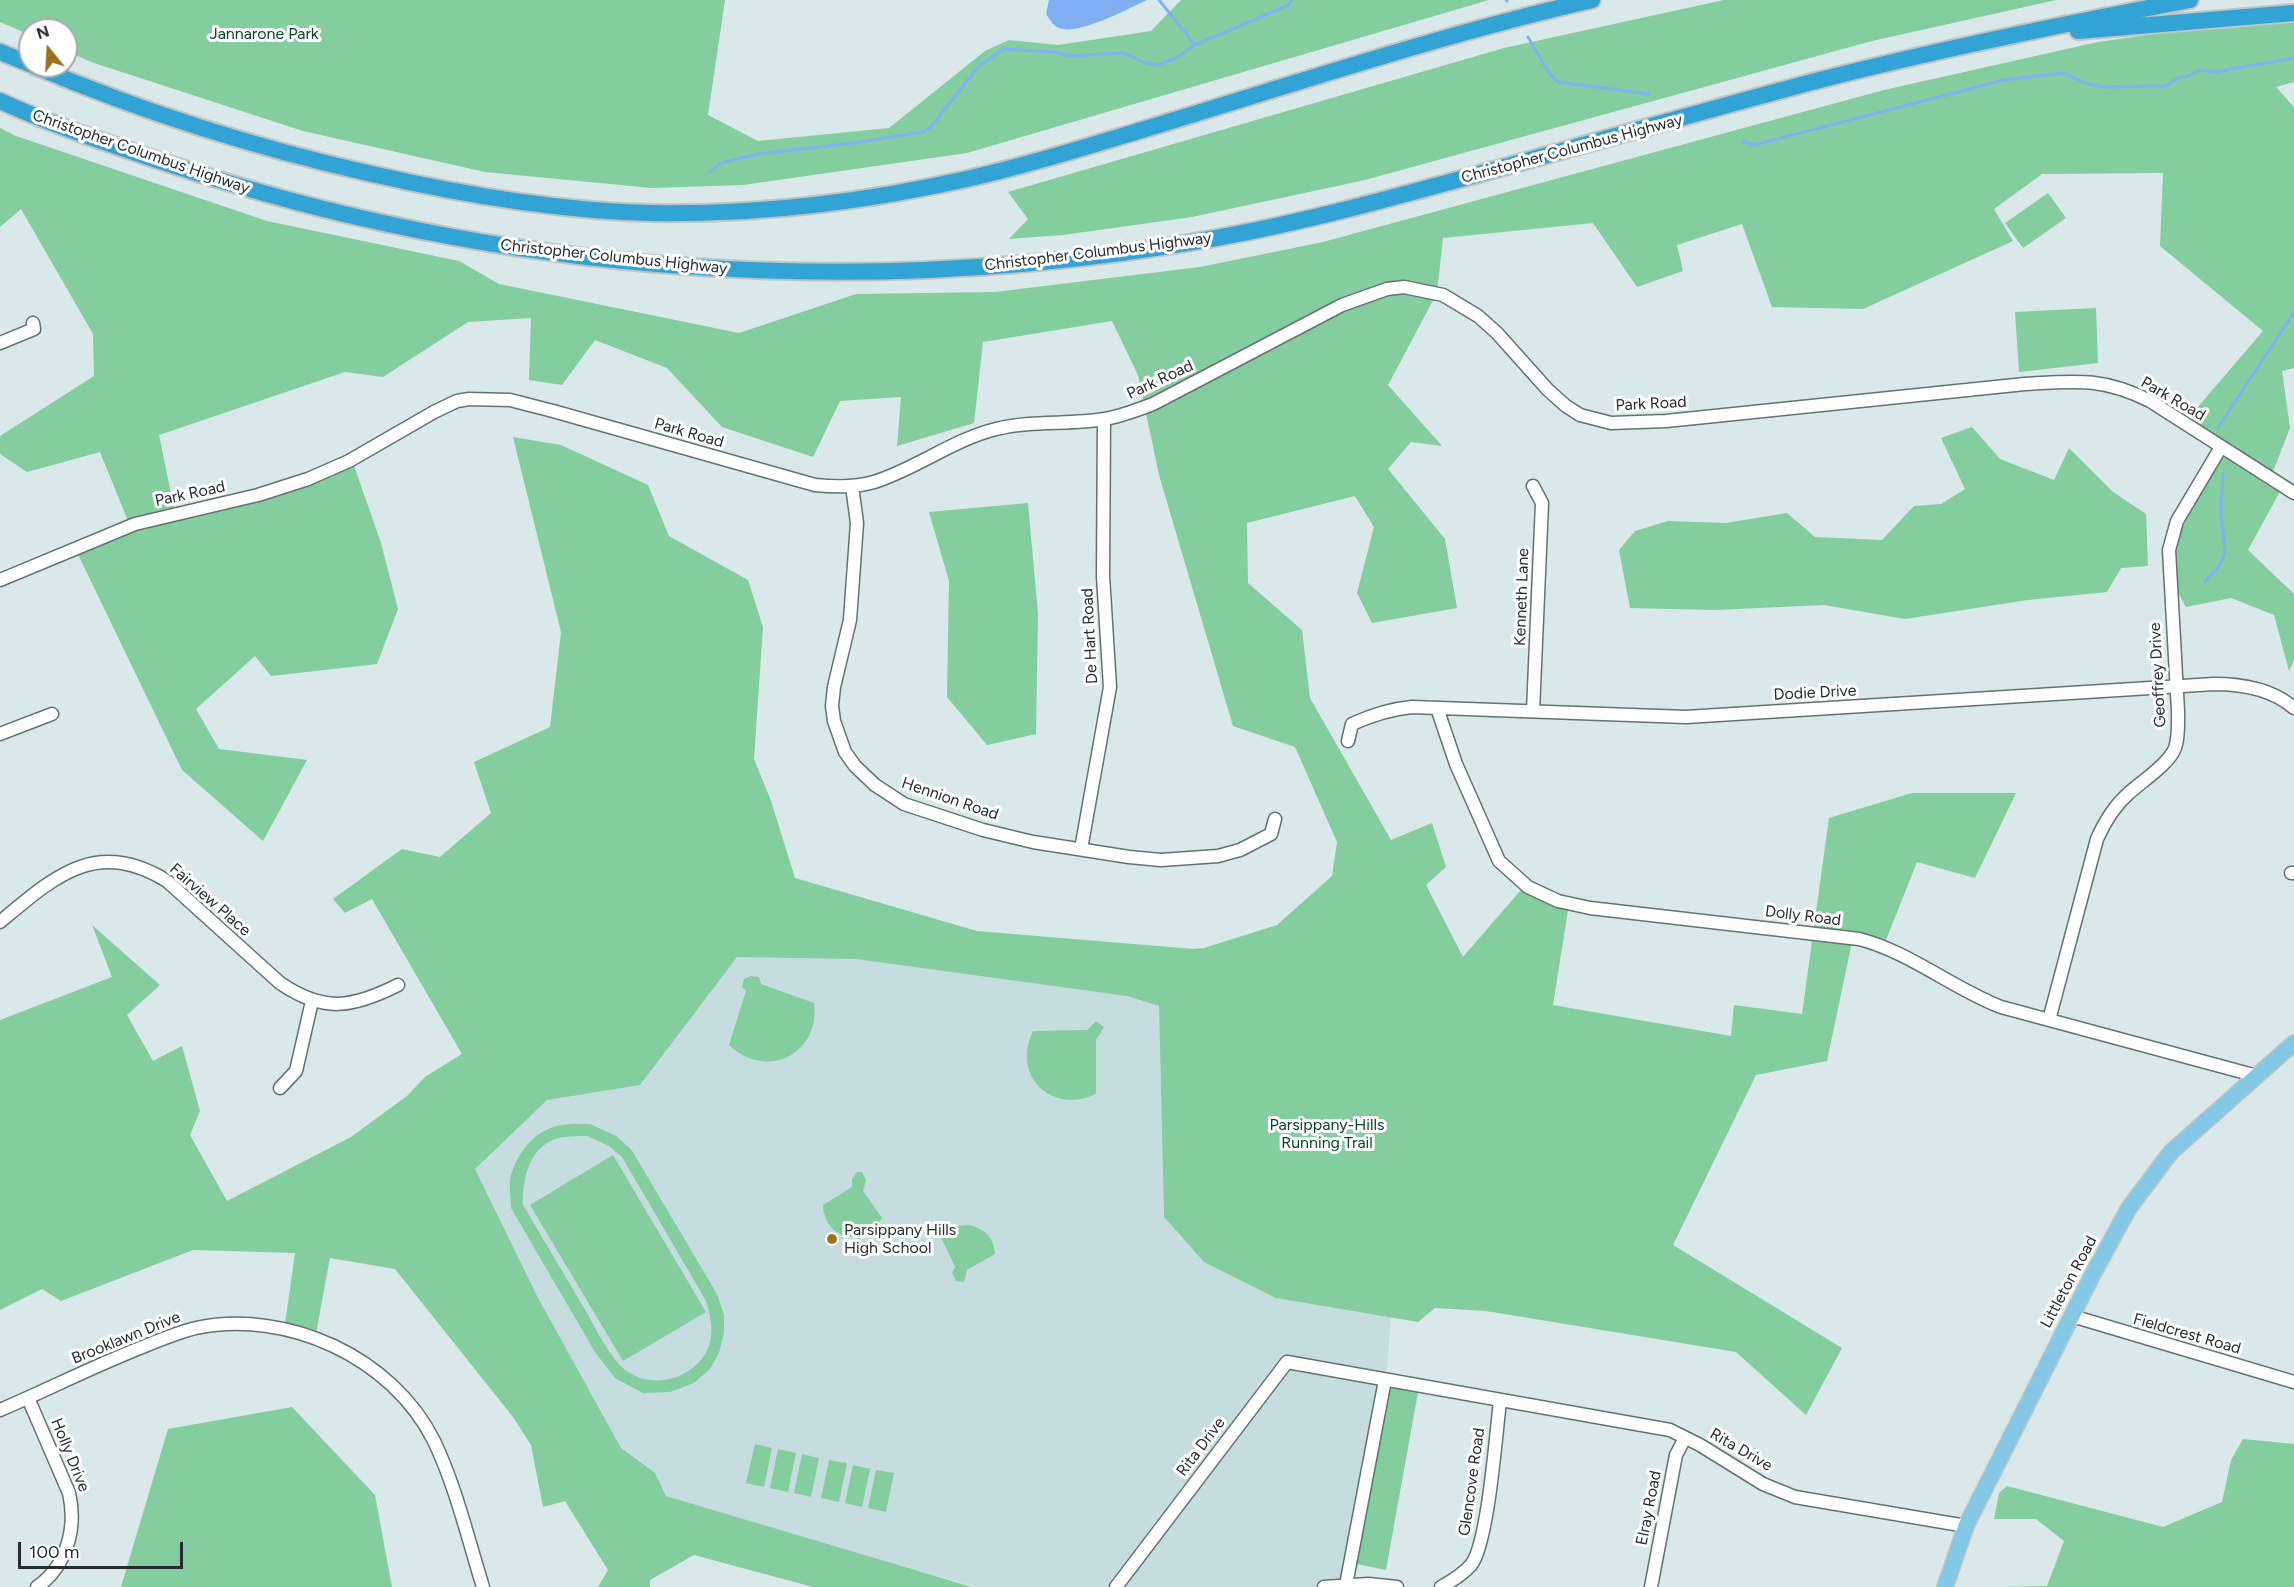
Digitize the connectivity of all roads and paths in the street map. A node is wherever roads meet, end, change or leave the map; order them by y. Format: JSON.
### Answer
{"nodes":[{"id":1,"x":1592,"y":0,"type":"edge"},
{"id":2,"x":2190,"y":0,"type":"edge"},
{"id":3,"x":2294,"y":13,"type":"edge"},
{"id":4,"x":2005,"y":36,"type":"junction"},
{"id":5,"x":0,"y":51,"type":"edge"},
{"id":6,"x":18,"y":59,"type":"edge"},
{"id":7,"x":67,"y":78,"type":"edge"},
{"id":8,"x":0,"y":101,"type":"edge"},
{"id":9,"x":33,"y":322,"type":"dead end"},
{"id":10,"x":0,"y":343,"type":"edge"},
{"id":11,"x":1104,"y":419,"type":"junction"},
{"id":12,"x":2221,"y":447,"type":"junction"},
{"id":13,"x":852,"y":486,"type":"junction"},
{"id":14,"x":1533,"y":486,"type":"dead end"},
{"id":15,"x":2294,"y":493,"type":"edge"},
{"id":16,"x":0,"y":580,"type":"edge"},
{"id":17,"x":2175,"y":686,"type":"junction"},
{"id":18,"x":1437,"y":708,"type":"junction"},
{"id":19,"x":2294,"y":708,"type":"edge"},
{"id":20,"x":1533,"y":711,"type":"junction"},
{"id":21,"x":52,"y":714,"type":"dead end"},
{"id":22,"x":0,"y":734,"type":"edge"},
{"id":23,"x":1348,"y":741,"type":"dead end"},
{"id":24,"x":1275,"y":819,"type":"dead end"},
{"id":25,"x":1081,"y":849,"type":"junction"},
{"id":26,"x":0,"y":922,"type":"edge"},
{"id":27,"x":398,"y":985,"type":"dead end"},
{"id":28,"x":312,"y":1001,"type":"junction"},
{"id":29,"x":2049,"y":1020,"type":"junction"},
{"id":30,"x":2294,"y":1043,"type":"edge"},
{"id":31,"x":2257,"y":1076,"type":"junction"},
{"id":32,"x":280,"y":1088,"type":"dead end"},
{"id":33,"x":2072,"y":1316,"type":"junction"},
{"id":34,"x":1384,"y":1380,"type":"junction"},
{"id":35,"x":2294,"y":1382,"type":"edge"},
{"id":36,"x":28,"y":1398,"type":"junction"},
{"id":37,"x":1500,"y":1401,"type":"junction"},
{"id":38,"x":0,"y":1410,"type":"edge"},
{"id":39,"x":1685,"y":1438,"type":"junction"},
{"id":40,"x":1966,"y":1526,"type":"junction"},
{"id":41,"x":1346,"y":1585,"type":"junction"},
{"id":42,"x":37,"y":1587,"type":"edge"},
{"id":43,"x":483,"y":1587,"type":"edge"},
{"id":44,"x":1116,"y":1587,"type":"edge"},
{"id":45,"x":1324,"y":1587,"type":"edge"},
{"id":46,"x":1397,"y":1587,"type":"edge"},
{"id":47,"x":1441,"y":1587,"type":"edge"},
{"id":48,"x":1651,"y":1587,"type":"edge"},
{"id":49,"x":1945,"y":1587,"type":"edge"}],
"edges":[{"from":1,"to":7,"type":"highway"},
{"from":2,"to":4,"type":"highway","name":"Christopher Columbus Highway"},
{"from":3,"to":4,"type":"highway"},
{"from":4,"to":8,"type":"highway","name":"Christopher Columbus Highway"},
{"from":5,"to":6,"type":"highway"},
{"from":9,"to":10,"type":"street"},
{"from":11,"to":12,"type":"street","name":"Park Road"},
{"from":11,"to":13,"type":"street","name":"Park Road"},
{"from":11,"to":25,"type":"street","name":"De Hart Road"},
{"from":12,"to":15,"type":"street","name":"Park Road"},
{"from":12,"to":17,"type":"street","name":"Geoffrey Drive"},
{"from":13,"to":16,"type":"street","name":"Park Road"},
{"from":13,"to":25,"type":"street","name":"Hennion Road"},
{"from":14,"to":20,"type":"street","name":"Kenneth Lane"},
{"from":17,"to":19,"type":"street","name":"Dodie Drive"},
{"from":17,"to":20,"type":"street","name":"Dodie Drive"},
{"from":17,"to":29,"type":"street","name":"Geoffrey Drive"},
{"from":18,"to":20,"type":"street","name":"Dodie Drive"},
{"from":18,"to":23,"type":"street","name":"Dodie Drive"},
{"from":18,"to":29,"type":"street","name":"Dolly Road"},
{"from":21,"to":22,"type":"street"},
{"from":24,"to":25,"type":"street","name":"Hennion Road"},
{"from":26,"to":28,"type":"street","name":"Fairview Place"},
{"from":27,"to":28,"type":"street","name":"Fairview Place"},
{"from":28,"to":32,"type":"street"},
{"from":29,"to":31,"type":"street","name":"Dolly Road"},
{"from":30,"to":31,"type":"main road","name":"Littleton Road"},
{"from":31,"to":33,"type":"main road","name":"Littleton Road"},
{"from":33,"to":35,"type":"street","name":"Fieldcrest Road"},
{"from":33,"to":40,"type":"main road","name":"Littleton Road"},
{"from":34,"to":37,"type":"street","name":"Rita Drive"},
{"from":34,"to":41,"type":"street"},
{"from":34,"to":44,"type":"street","name":"Rita Drive"},
{"from":36,"to":38,"type":"street","name":"Brooklawn Drive"},
{"from":36,"to":42,"type":"street","name":"Holly Drive"},
{"from":36,"to":43,"type":"street","name":"Brooklawn Drive"},
{"from":37,"to":39,"type":"street","name":"Rita Drive"},
{"from":37,"to":47,"type":"street","name":"Glencove Road"},
{"from":39,"to":40,"type":"street","name":"Rita Drive"},
{"from":39,"to":48,"type":"street","name":"Elray Road"},
{"from":40,"to":49,"type":"main road","name":"Littleton Road"},
{"from":41,"to":45,"type":"street"},
{"from":41,"to":46,"type":"street"}]}
